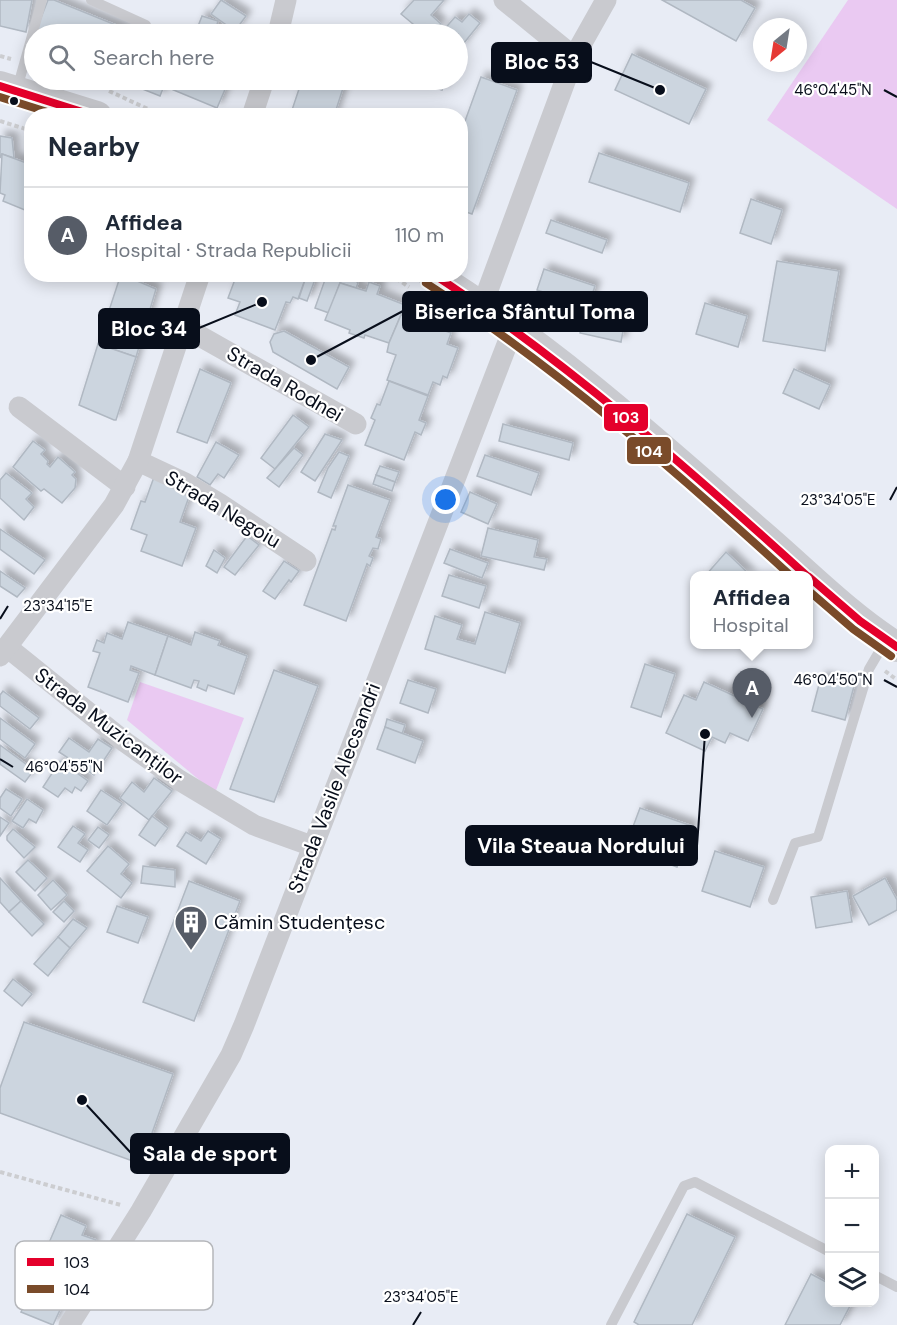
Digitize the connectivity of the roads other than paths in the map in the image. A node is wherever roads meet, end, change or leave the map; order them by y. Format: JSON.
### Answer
{"nodes":[{"id":1,"x":42,"y":0,"type":"edge"},
{"id":2,"x":91,"y":0,"type":"edge"},
{"id":3,"x":286,"y":0,"type":"edge"},
{"id":4,"x":504,"y":0,"type":"edge"},
{"id":5,"x":606,"y":0,"type":"edge"},
{"id":6,"x":33,"y":24,"type":"edge"},
{"id":7,"x":144,"y":24,"type":"edge"},
{"id":8,"x":280,"y":24,"type":"edge"},
{"id":9,"x":24,"y":48,"type":"edge"},
{"id":10,"x":574,"y":57,"type":"junction"},
{"id":11,"x":9,"y":88,"type":"edge"},
{"id":12,"x":261,"y":90,"type":"edge"},
{"id":13,"x":73,"y":108,"type":"edge"},
{"id":14,"x":255,"y":108,"type":"edge"},
{"id":15,"x":197,"y":282,"type":"edge"},
{"id":16,"x":444,"y":282,"type":"edge"},
{"id":17,"x":482,"y":306,"type":"junction"},
{"id":18,"x":182,"y":326,"type":"junction"},
{"id":19,"x":513,"y":329,"type":"junction"},
{"id":20,"x":19,"y":407,"type":"dead end"},
{"id":21,"x":356,"y":424,"type":"dead end"},
{"id":22,"x":138,"y":461,"type":"junction"},
{"id":23,"x":125,"y":487,"type":"junction"},
{"id":24,"x":306,"y":561,"type":"dead end"},
{"id":25,"x":804,"y":571,"type":"edge"},
{"id":26,"x":813,"y":579,"type":"edge"},
{"id":27,"x":892,"y":644,"type":"edge"},
{"id":28,"x":4,"y":651,"type":"edge"},
{"id":29,"x":312,"y":846,"type":"junction"},
{"id":30,"x":773,"y":900,"type":"dead end"},
{"id":31,"x":122,"y":1241,"type":"edge"},
{"id":32,"x":825,"y":1249,"type":"edge"},
{"id":33,"x":879,"y":1278,"type":"edge"},
{"id":34,"x":897,"y":1287,"type":"edge"},
{"id":35,"x":78,"y":1310,"type":"edge"},
{"id":36,"x":69,"y":1325,"type":"edge"},
{"id":37,"x":611,"y":1325,"type":"edge"}],
"edges":[{"from":1,"to":6,"type":"lane"},
{"from":2,"to":7,"type":"lane"},
{"from":3,"to":8,"type":"street"},
{"from":4,"to":10,"type":"street"},
{"from":5,"to":10,"type":"street"},
{"from":9,"to":11,"type":"lane"},
{"from":10,"to":17,"type":"street"},
{"from":11,"to":13,"type":"main road"},
{"from":12,"to":14,"type":"street"},
{"from":15,"to":18,"type":"street"},
{"from":16,"to":17,"type":"main road"},
{"from":17,"to":19,"type":"main road"},
{"from":18,"to":21,"type":"street","name":"Strada Rodnei"},
{"from":18,"to":22,"type":"street"},
{"from":19,"to":25,"type":"main road"},
{"from":19,"to":29,"type":"street","name":"Strada Vasile Alecsandri"},
{"from":20,"to":23,"type":"street"},
{"from":22,"to":23,"type":"street"},
{"from":22,"to":24,"type":"street","name":"Strada Negoiu"},
{"from":23,"to":28,"type":"street"},
{"from":26,"to":27,"type":"main road"},
{"from":27,"to":30,"type":"lane"},
{"from":28,"to":29,"type":"street","name":"Strada Muzicanților"},
{"from":29,"to":31,"type":"street","name":"Strada Vasile Alecsandri"},
{"from":32,"to":37,"type":"lane"},
{"from":33,"to":34,"type":"lane"},
{"from":35,"to":36,"type":"street","name":"Strada Vasile Alecsandri"}]}
